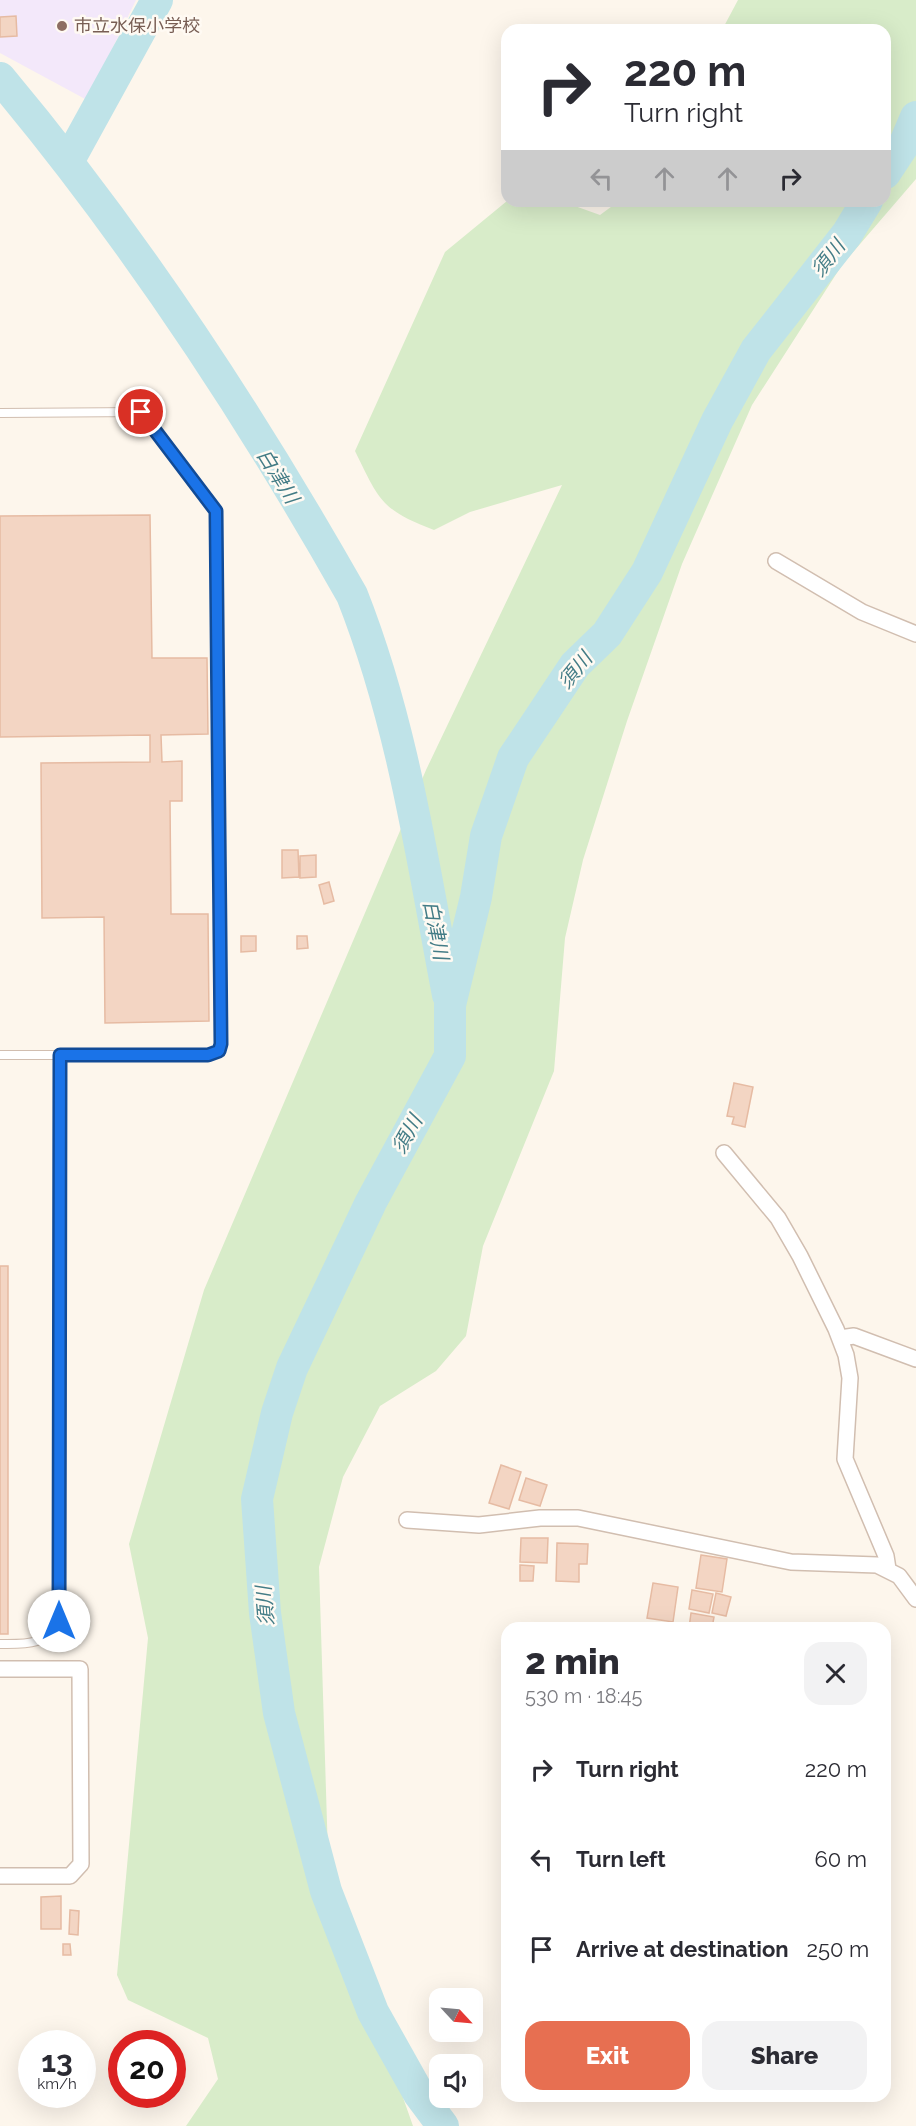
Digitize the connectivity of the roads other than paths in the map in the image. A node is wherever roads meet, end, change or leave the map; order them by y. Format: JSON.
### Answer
{"nodes":[{"id":1,"x":0,"y":413,"type":"edge"},
{"id":2,"x":776,"y":561,"type":"dead end"},
{"id":3,"x":916,"y":634,"type":"edge"},
{"id":4,"x":0,"y":1055,"type":"edge"},
{"id":5,"x":60,"y":1055,"type":"junction"},
{"id":6,"x":724,"y":1153,"type":"dead end"},
{"id":7,"x":840,"y":1338,"type":"junction"},
{"id":8,"x":916,"y":1359,"type":"edge"},
{"id":9,"x":407,"y":1520,"type":"dead end"},
{"id":10,"x":888,"y":1569,"type":"junction"},
{"id":11,"x":916,"y":1599,"type":"edge"},
{"id":12,"x":0,"y":1644,"type":"edge"},
{"id":13,"x":0,"y":1669,"type":"edge"},
{"id":14,"x":0,"y":1876,"type":"edge"}],
"edges":[{"from":1,"to":5,"type":"lane"},
{"from":2,"to":3,"type":"street"},
{"from":4,"to":5,"type":"lane"},
{"from":5,"to":12,"type":"lane"},
{"from":6,"to":7,"type":"street"},
{"from":7,"to":8,"type":"street"},
{"from":7,"to":10,"type":"street"},
{"from":9,"to":10,"type":"street"},
{"from":10,"to":11,"type":"street"},
{"from":13,"to":14,"type":"street"}]}
